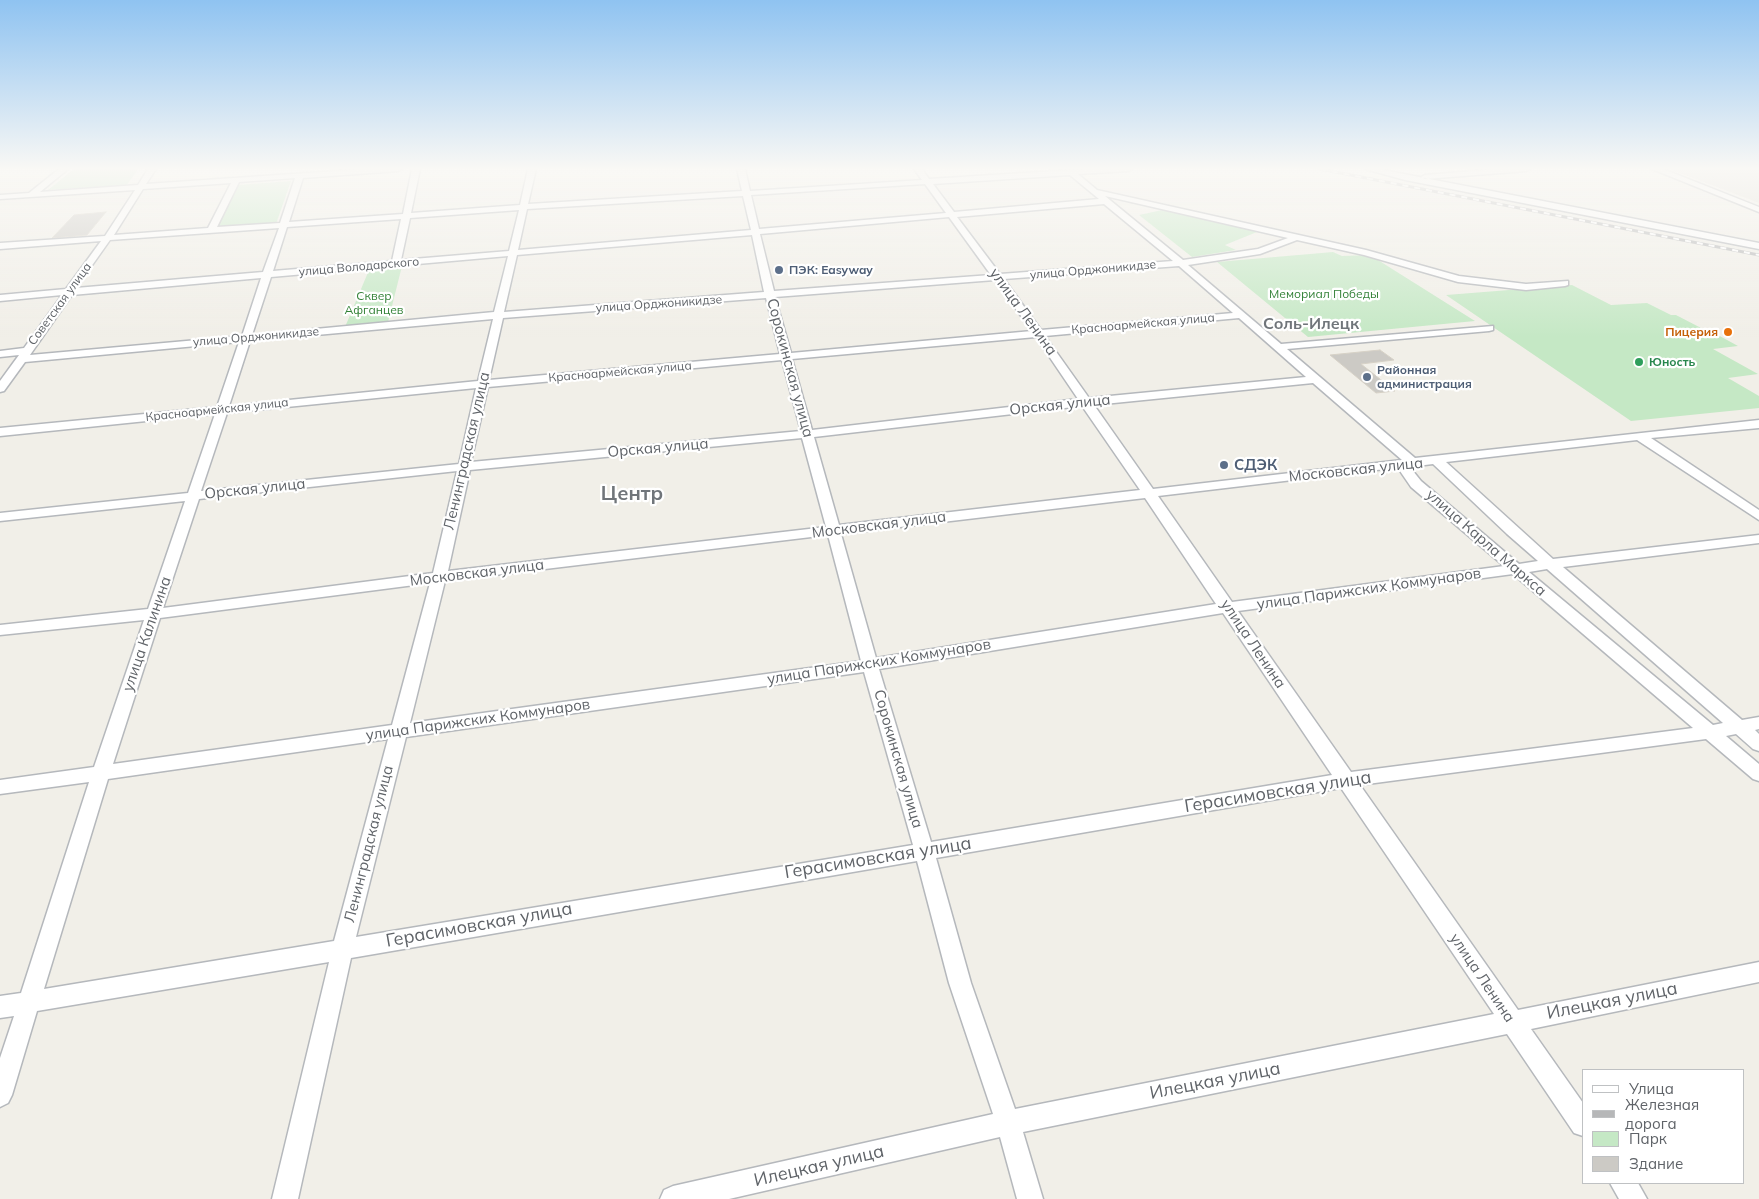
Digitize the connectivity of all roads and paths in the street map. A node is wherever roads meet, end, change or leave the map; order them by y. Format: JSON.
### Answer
{"nodes":[{"id":1,"x":116,"y":225,"type":"edge"},
{"id":2,"x":214,"y":225,"type":"edge"},
{"id":3,"x":282,"y":225,"type":"joint"},
{"id":4,"x":404,"y":225,"type":"edge"},
{"id":5,"x":520,"y":225,"type":"edge"},
{"id":6,"x":755,"y":225,"type":"edge"},
{"id":7,"x":843,"y":225,"type":"edge"},
{"id":8,"x":960,"y":225,"type":"edge"},
{"id":9,"x":1135,"y":225,"type":"edge"},
{"id":10,"x":1239,"y":225,"type":"edge"},
{"id":11,"x":1653,"y":225,"type":"edge"},
{"id":12,"x":211,"y":231,"type":"junction"},
{"id":13,"x":756,"y":232,"type":"junction"},
{"id":14,"x":1706,"y":235,"type":"junction"},
{"id":15,"x":1752,"y":235,"type":"dead end"},
{"id":16,"x":107,"y":238,"type":"junction"},
{"id":17,"x":1295,"y":238,"type":"junction"},
{"id":18,"x":0,"y":246,"type":"edge"},
{"id":19,"x":1759,"y":246,"type":"edge"},
{"id":20,"x":513,"y":254,"type":"junction"},
{"id":21,"x":1181,"y":263,"type":"junction"},
{"id":22,"x":396,"y":264,"type":"junction"},
{"id":23,"x":267,"y":275,"type":"junction"},
{"id":24,"x":999,"y":277,"type":"junction"},
{"id":25,"x":1565,"y":283,"type":"dead end"},
{"id":26,"x":68,"y":292,"type":"junction"},
{"id":27,"x":770,"y":296,"type":"junction"},
{"id":28,"x":0,"y":298,"type":"edge"},
{"id":29,"x":499,"y":315,"type":"junction"},
{"id":30,"x":1241,"y":315,"type":"junction"},
{"id":31,"x":1489,"y":328,"type":"dead end"},
{"id":32,"x":1039,"y":334,"type":"junction"},
{"id":33,"x":247,"y":337,"type":"junction"},
{"id":34,"x":1278,"y":347,"type":"junction"},
{"id":35,"x":0,"y":354,"type":"edge"},
{"id":36,"x":24,"y":355,"type":"junction"},
{"id":37,"x":788,"y":357,"type":"junction"},
{"id":38,"x":1315,"y":379,"type":"junction"},
{"id":39,"x":483,"y":384,"type":"junction"},
{"id":40,"x":0,"y":389,"type":"edge"},
{"id":41,"x":1086,"y":402,"type":"junction"},
{"id":42,"x":221,"y":410,"type":"junction"},
{"id":43,"x":1759,"y":424,"type":"edge"},
{"id":44,"x":0,"y":432,"type":"edge"},
{"id":45,"x":807,"y":434,"type":"junction"},
{"id":46,"x":1639,"y":436,"type":"junction"},
{"id":47,"x":1437,"y":461,"type":"junction"},
{"id":48,"x":1413,"y":463,"type":"junction"},
{"id":49,"x":463,"y":467,"type":"junction"},
{"id":50,"x":1150,"y":493,"type":"junction"},
{"id":51,"x":195,"y":496,"type":"junction"},
{"id":52,"x":1759,"y":516,"type":"edge"},
{"id":53,"x":0,"y":518,"type":"edge"},
{"id":54,"x":833,"y":530,"type":"junction"},
{"id":55,"x":1759,"y":539,"type":"edge"},
{"id":56,"x":1552,"y":564,"type":"junction"},
{"id":57,"x":1515,"y":569,"type":"junction"},
{"id":58,"x":439,"y":577,"type":"junction"},
{"id":59,"x":1228,"y":607,"type":"junction"},
{"id":60,"x":153,"y":614,"type":"junction"},
{"id":61,"x":0,"y":630,"type":"edge"},
{"id":62,"x":870,"y":665,"type":"junction"},
{"id":63,"x":1759,"y":723,"type":"edge"},
{"id":64,"x":1738,"y":726,"type":"junction"},
{"id":65,"x":398,"y":731,"type":"junction"},
{"id":66,"x":1710,"y":732,"type":"junction"},
{"id":67,"x":1759,"y":744,"type":"edge"},
{"id":68,"x":1759,"y":774,"type":"edge"},
{"id":69,"x":100,"y":775,"type":"junction"},
{"id":70,"x":1347,"y":780,"type":"junction"},
{"id":71,"x":0,"y":788,"type":"edge"},
{"id":72,"x":924,"y":850,"type":"junction"},
{"id":73,"x":343,"y":948,"type":"junction"},
{"id":74,"x":1759,"y":972,"type":"edge"},
{"id":75,"x":27,"y":1002,"type":"junction"},
{"id":76,"x":0,"y":1007,"type":"edge"},
{"id":77,"x":1512,"y":1022,"type":"junction"},
{"id":78,"x":0,"y":1095,"type":"edge"},
{"id":79,"x":1008,"y":1122,"type":"junction"},
{"id":80,"x":1582,"y":1123,"type":"edge"},
{"id":81,"x":1624,"y":1184,"type":"edge"},
{"id":82,"x":285,"y":1199,"type":"edge"},
{"id":83,"x":673,"y":1199,"type":"edge"},
{"id":84,"x":1030,"y":1199,"type":"edge"},
{"id":85,"x":1634,"y":1199,"type":"edge"}],
"edges":[{"from":1,"to":16,"type":"street","name":"Советская улица"},
{"from":2,"to":12,"type":"street"},
{"from":3,"to":12,"type":"street"},
{"from":3,"to":23,"type":"street","name":"улица Калинина"},
{"from":4,"to":22,"type":"street"},
{"from":5,"to":20,"type":"street","name":"Ленинградская улица"},
{"from":6,"to":13,"type":"street","name":"Сорокинская улица"},
{"from":7,"to":13,"type":"street","name":"улица Володарского"},
{"from":8,"to":24,"type":"street","name":"улица Ленина"},
{"from":9,"to":21,"type":"street"},
{"from":10,"to":17,"type":"street"},
{"from":11,"to":14,"type":"street"},
{"from":12,"to":16,"type":"street"},
{"from":13,"to":20,"type":"street","name":"улица Володарского"},
{"from":13,"to":27,"type":"street","name":"Сорокинская улица"},
{"from":14,"to":15,"type":"street"},
{"from":14,"to":19,"type":"street"},
{"from":16,"to":18,"type":"street"},
{"from":16,"to":26,"type":"street","name":"Советская улица"},
{"from":17,"to":21,"type":"street","name":"улица Орджоникидзе"},
{"from":17,"to":25,"type":"street"},
{"from":20,"to":22,"type":"street","name":"улица Володарского"},
{"from":20,"to":29,"type":"street","name":"Ленинградская улица"},
{"from":21,"to":24,"type":"street","name":"улица Орджоникидзе"},
{"from":21,"to":30,"type":"street"},
{"from":22,"to":23,"type":"street","name":"улица Володарского"},
{"from":23,"to":26,"type":"street","name":"улица Володарского"},
{"from":23,"to":33,"type":"street","name":"улица Калинина"},
{"from":24,"to":27,"type":"street","name":"улица Орджоникидзе"},
{"from":24,"to":32,"type":"street","name":"улица Ленина"},
{"from":26,"to":28,"type":"street","name":"улица Володарского"},
{"from":26,"to":36,"type":"street","name":"Советская улица"},
{"from":27,"to":29,"type":"street","name":"улица Орджоникидзе"},
{"from":27,"to":37,"type":"street","name":"Сорокинская улица"},
{"from":29,"to":33,"type":"street","name":"улица Орджоникидзе"},
{"from":29,"to":39,"type":"street","name":"Ленинградская улица"},
{"from":30,"to":32,"type":"street","name":"Красноармейская улица"},
{"from":30,"to":34,"type":"street"},
{"from":31,"to":34,"type":"street"},
{"from":32,"to":37,"type":"street","name":"Красноармейская улица"},
{"from":32,"to":41,"type":"street","name":"улица Ленина"},
{"from":33,"to":36,"type":"street","name":"улица Орджоникидзе"},
{"from":33,"to":42,"type":"street","name":"улица Калинина"},
{"from":34,"to":38,"type":"street"},
{"from":35,"to":36,"type":"street","name":"улица Орджоникидзе"},
{"from":36,"to":40,"type":"street","name":"Советская улица"},
{"from":37,"to":39,"type":"street","name":"Красноармейская улица"},
{"from":37,"to":45,"type":"street","name":"Сорокинская улица"},
{"from":38,"to":41,"type":"street","name":"Орская улица"},
{"from":38,"to":48,"type":"street"},
{"from":39,"to":42,"type":"street","name":"Красноармейская улица"},
{"from":39,"to":49,"type":"street","name":"Ленинградская улица"},
{"from":41,"to":45,"type":"street","name":"Орская улица"},
{"from":41,"to":50,"type":"street","name":"улица Ленина"},
{"from":42,"to":44,"type":"street","name":"Красноармейская улица"},
{"from":42,"to":51,"type":"street","name":"улица Калинина"},
{"from":43,"to":46,"type":"street","name":"Московская улица"},
{"from":45,"to":49,"type":"street","name":"Орская улица"},
{"from":45,"to":54,"type":"street","name":"Сорокинская улица"},
{"from":46,"to":47,"type":"street","name":"Московская улица"},
{"from":46,"to":52,"type":"street"},
{"from":47,"to":48,"type":"street","name":"Московская улица"},
{"from":47,"to":56,"type":"street","name":"улица Карла Маркса"},
{"from":48,"to":50,"type":"street","name":"Московская улица"},
{"from":48,"to":57,"type":"street","name":"улица Карла Маркса"},
{"from":49,"to":51,"type":"street","name":"Орская улица"},
{"from":49,"to":58,"type":"street","name":"Ленинградская улица"},
{"from":50,"to":54,"type":"street","name":"Московская улица"},
{"from":50,"to":59,"type":"street","name":"улица Ленина"},
{"from":51,"to":53,"type":"street","name":"Орская улица"},
{"from":51,"to":60,"type":"street","name":"улица Калинина"},
{"from":54,"to":58,"type":"street","name":"Московская улица"},
{"from":54,"to":62,"type":"street","name":"Сорокинская улица"},
{"from":55,"to":56,"type":"street","name":"улица Парижских Коммунаров"},
{"from":56,"to":57,"type":"street","name":"улица Парижских Коммунаров"},
{"from":56,"to":64,"type":"street","name":"улица Карла Маркса"},
{"from":57,"to":59,"type":"street","name":"улица Парижских Коммунаров"},
{"from":57,"to":66,"type":"street","name":"улица Карла Маркса"},
{"from":58,"to":60,"type":"street","name":"Московская улица"},
{"from":58,"to":65,"type":"street","name":"Ленинградская улица"},
{"from":59,"to":62,"type":"street","name":"улица Парижских Коммунаров"},
{"from":59,"to":70,"type":"street","name":"улица Ленина"},
{"from":60,"to":61,"type":"street","name":"Московская улица"},
{"from":60,"to":69,"type":"street","name":"улица Калинина"},
{"from":62,"to":65,"type":"street","name":"улица Парижских Коммунаров"},
{"from":62,"to":72,"type":"street","name":"Сорокинская улица"},
{"from":63,"to":64,"type":"street","name":"Герасимовская улица"},
{"from":64,"to":66,"type":"street","name":"Герасимовская улица"},
{"from":64,"to":67,"type":"street","name":"улица Карла Маркса"},
{"from":65,"to":69,"type":"street","name":"улица Парижских Коммунаров"},
{"from":65,"to":73,"type":"street","name":"Ленинградская улица"},
{"from":66,"to":68,"type":"street","name":"улица Карла Маркса"},
{"from":66,"to":70,"type":"street","name":"Герасимовская улица"},
{"from":69,"to":71,"type":"street","name":"улица Парижских Коммунаров"},
{"from":69,"to":75,"type":"street","name":"улица Калинина"},
{"from":70,"to":72,"type":"street","name":"Герасимовская улица"},
{"from":70,"to":77,"type":"street","name":"улица Ленина"},
{"from":72,"to":73,"type":"street","name":"Герасимовская улица"},
{"from":72,"to":79,"type":"street","name":"Сорокинская улица"},
{"from":73,"to":75,"type":"street","name":"Герасимовская улица"},
{"from":73,"to":82,"type":"street","name":"Ленинградская улица"},
{"from":74,"to":77,"type":"street","name":"Илецкая улица"},
{"from":75,"to":76,"type":"street","name":"Герасимовская улица"},
{"from":75,"to":78,"type":"street","name":"улица Калинина"},
{"from":77,"to":79,"type":"street","name":"Илецкая улица"},
{"from":77,"to":80,"type":"street","name":"улица Ленина"},
{"from":79,"to":83,"type":"street","name":"Илецкая улица"},
{"from":79,"to":84,"type":"street","name":"Сорокинская улица"},
{"from":81,"to":85,"type":"street"}]}
